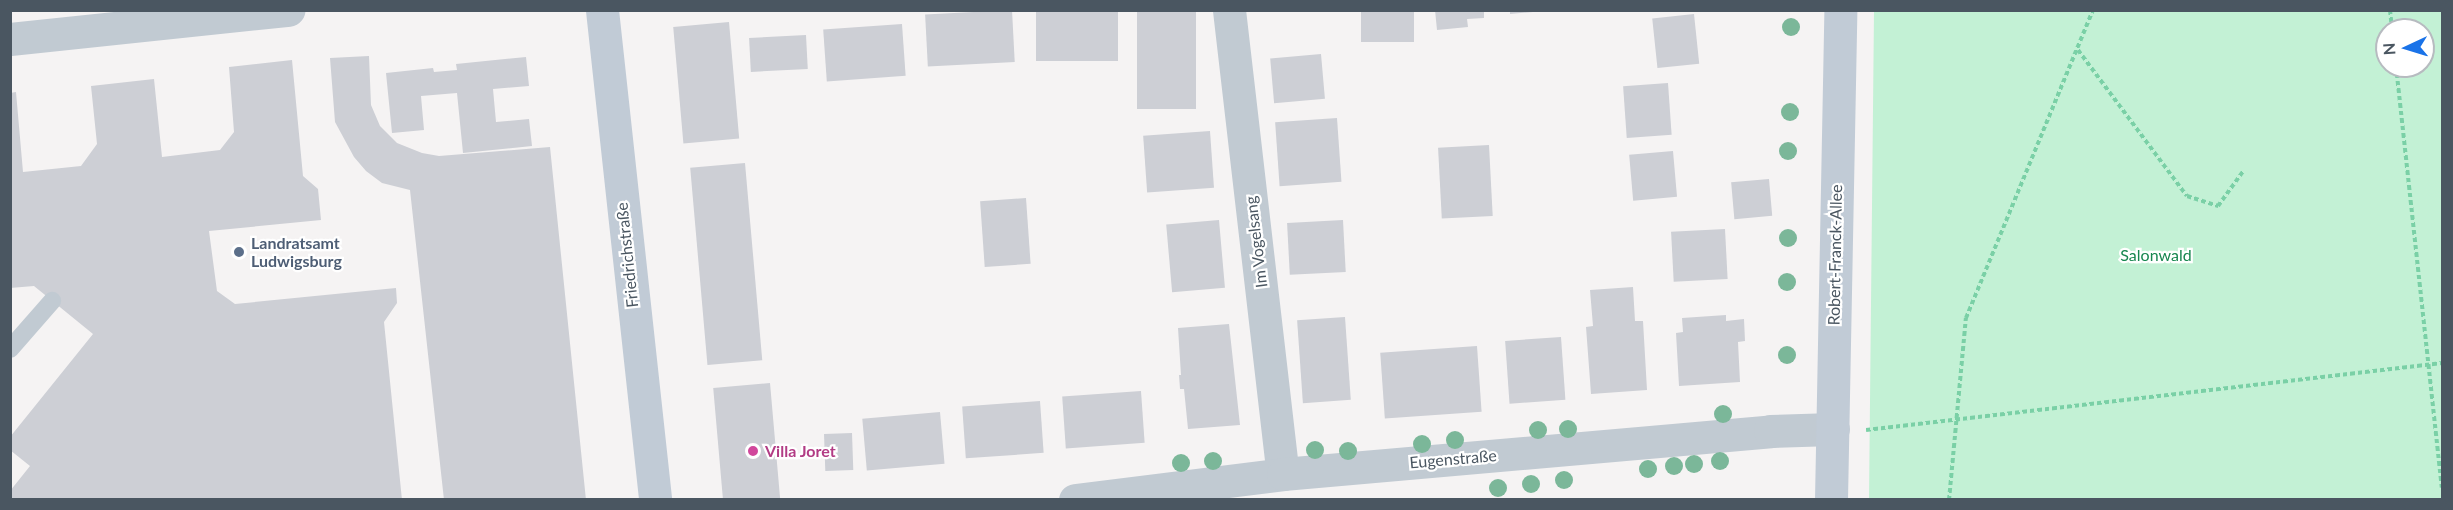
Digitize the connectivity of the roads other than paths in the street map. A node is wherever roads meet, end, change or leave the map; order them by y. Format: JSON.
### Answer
{"nodes":[{"id":1,"x":288,"y":10,"type":"edge"},
{"id":2,"x":603,"y":10,"type":"edge"},
{"id":3,"x":1229,"y":10,"type":"edge"},
{"id":4,"x":1840,"y":10,"type":"edge"},
{"id":5,"x":10,"y":39,"type":"edge"},
{"id":6,"x":52,"y":301,"type":"dead end"},
{"id":7,"x":10,"y":349,"type":"edge"},
{"id":8,"x":1833,"y":429,"type":"junction"},
{"id":9,"x":1283,"y":474,"type":"junction"},
{"id":10,"x":1195,"y":492,"type":"edge"},
{"id":11,"x":655,"y":500,"type":"edge"},
{"id":12,"x":1075,"y":500,"type":"edge"},
{"id":13,"x":1832,"y":500,"type":"edge"}],
"edges":[{"from":1,"to":5,"type":"street"},
{"from":2,"to":11,"type":"main road","name":"Friedrichstraße"},
{"from":3,"to":9,"type":"street","name":"Im Vogelsang"},
{"from":4,"to":8,"type":"main road","name":"Robert-Franck-Allee"},
{"from":6,"to":7,"type":"lane"},
{"from":8,"to":9,"type":"street","name":"Eugenstraße"},
{"from":8,"to":13,"type":"main road","name":"Robert-Franck-Allee"},
{"from":9,"to":10,"type":"street","name":"Eugenstraße"},
{"from":10,"to":12,"type":"street","name":"Eugenstraße"}]}
